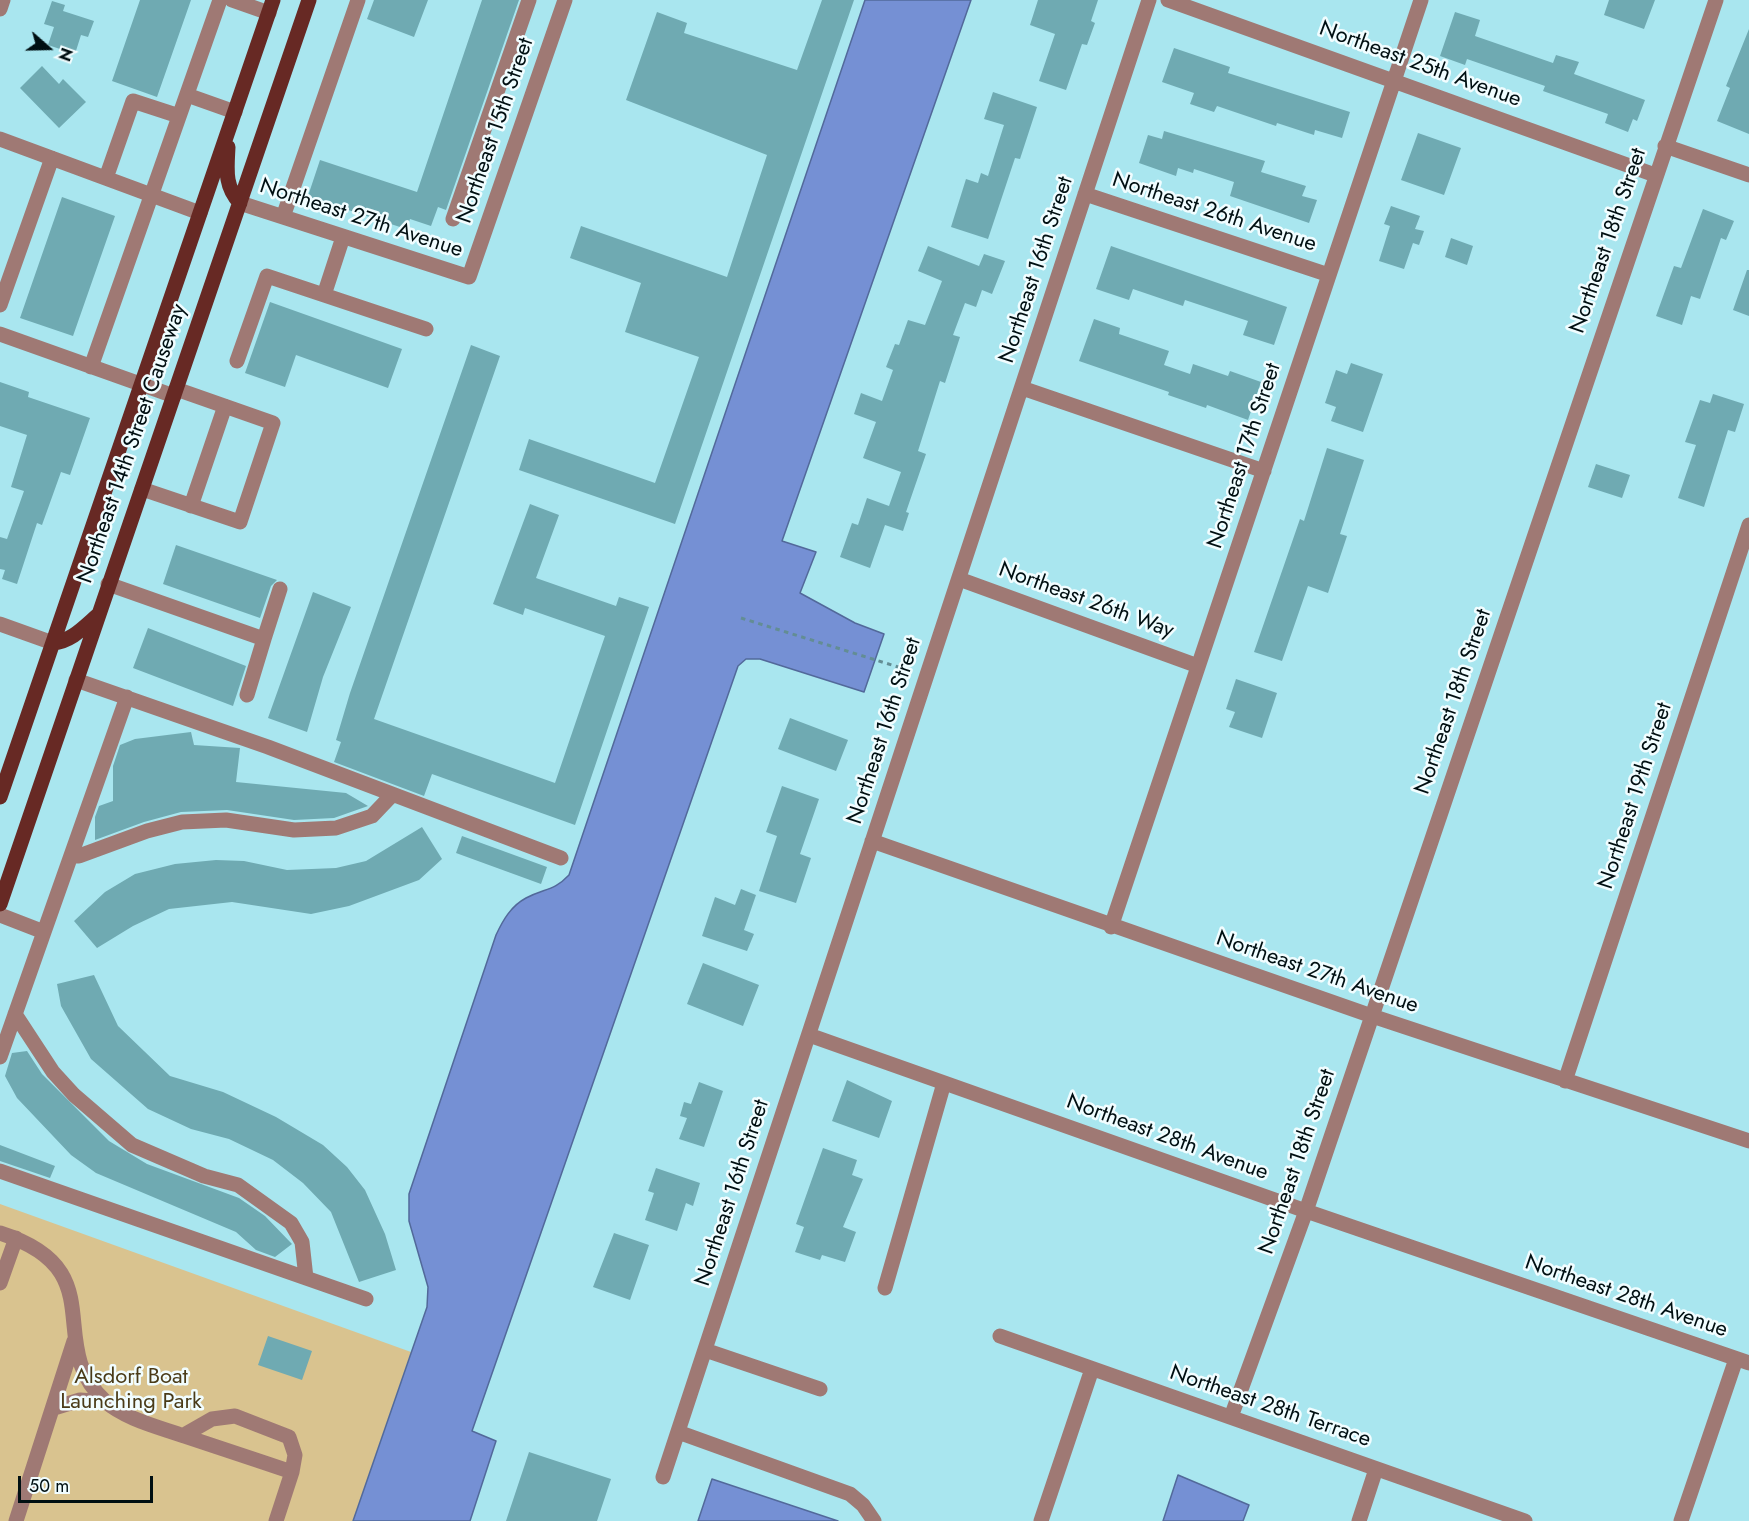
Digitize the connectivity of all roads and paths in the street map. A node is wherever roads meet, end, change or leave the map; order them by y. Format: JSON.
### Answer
{"nodes":[{"id":1,"x":3,"y":0,"type":"edge"},
{"id":2,"x":220,"y":0,"type":"edge"},
{"id":3,"x":232,"y":0,"type":"edge"},
{"id":4,"x":309,"y":0,"type":"edge"},
{"id":5,"x":358,"y":0,"type":"edge"},
{"id":6,"x":529,"y":0,"type":"edge"},
{"id":7,"x":565,"y":0,"type":"edge"},
{"id":8,"x":1149,"y":0,"type":"edge"},
{"id":9,"x":1168,"y":0,"type":"edge"},
{"id":10,"x":1421,"y":0,"type":"edge"},
{"id":11,"x":1716,"y":0,"type":"edge"},
{"id":12,"x":271,"y":7,"type":"edge"},
{"id":13,"x":0,"y":9,"type":"edge"},
{"id":14,"x":1395,"y":79,"type":"junction"},
{"id":15,"x":187,"y":95,"type":"junction"},
{"id":16,"x":235,"y":112,"type":"junction"},
{"id":17,"x":179,"y":116,"type":"junction"},
{"id":18,"x":229,"y":129,"type":"junction"},
{"id":19,"x":0,"y":139,"type":"edge"},
{"id":20,"x":1665,"y":146,"type":"junction"},
{"id":21,"x":52,"y":158,"type":"junction"},
{"id":22,"x":1655,"y":174,"type":"junction"},
{"id":23,"x":1749,"y":175,"type":"edge"},
{"id":24,"x":106,"y":178,"type":"junction"},
{"id":25,"x":1085,"y":194,"type":"junction"},
{"id":26,"x":152,"y":195,"type":"junction"},
{"id":27,"x":240,"y":203,"type":"junction"},
{"id":28,"x":201,"y":213,"type":"junction"},
{"id":29,"x":284,"y":217,"type":"junction"},
{"id":30,"x":453,"y":219,"type":"dead end"},
{"id":31,"x":343,"y":237,"type":"junction"},
{"id":32,"x":1329,"y":275,"type":"junction"},
{"id":33,"x":469,"y":277,"type":"joint"},
{"id":34,"x":324,"y":295,"type":"junction"},
{"id":35,"x":0,"y":305,"type":"edge"},
{"id":36,"x":426,"y":329,"type":"dead end"},
{"id":37,"x":0,"y":334,"type":"edge"},
{"id":38,"x":237,"y":361,"type":"dead end"},
{"id":39,"x":91,"y":367,"type":"junction"},
{"id":40,"x":142,"y":385,"type":"junction"},
{"id":41,"x":1022,"y":388,"type":"junction"},
{"id":42,"x":175,"y":392,"type":"junction"},
{"id":43,"x":225,"y":406,"type":"junction"},
{"id":44,"x":1264,"y":471,"type":"junction"},
{"id":45,"x":142,"y":489,"type":"junction"},
{"id":46,"x":191,"y":506,"type":"junction"},
{"id":47,"x":1749,"y":525,"type":"edge"},
{"id":48,"x":959,"y":579,"type":"junction"},
{"id":49,"x":108,"y":584,"type":"junction"},
{"id":50,"x":280,"y":589,"type":"dead end"},
{"id":51,"x":98,"y":615,"type":"junction"},
{"id":52,"x":741,"y":618,"type":"dead end"},
{"id":53,"x":0,"y":624,"type":"edge"},
{"id":54,"x":264,"y":639,"type":"junction"},
{"id":55,"x":53,"y":643,"type":"junction"},
{"id":56,"x":1198,"y":666,"type":"junction"},
{"id":57,"x":927,"y":676,"type":"junction"},
{"id":58,"x":76,"y":680,"type":"junction"},
{"id":59,"x":247,"y":695,"type":"dead end"},
{"id":60,"x":127,"y":697,"type":"junction"},
{"id":61,"x":392,"y":795,"type":"junction"},
{"id":62,"x":0,"y":797,"type":"edge"},
{"id":63,"x":872,"y":841,"type":"junction"},
{"id":64,"x":71,"y":856,"type":"junction"},
{"id":65,"x":561,"y":858,"type":"dead end"},
{"id":66,"x":0,"y":904,"type":"edge"},
{"id":67,"x":0,"y":915,"type":"edge"},
{"id":68,"x":1111,"y":927,"type":"junction"},
{"id":69,"x":44,"y":932,"type":"junction"},
{"id":70,"x":15,"y":1014,"type":"junction"},
{"id":71,"x":1372,"y":1017,"type":"junction"},
{"id":72,"x":808,"y":1035,"type":"junction"},
{"id":73,"x":0,"y":1057,"type":"edge"},
{"id":74,"x":1565,"y":1081,"type":"junction"},
{"id":75,"x":944,"y":1083,"type":"junction"},
{"id":76,"x":1749,"y":1141,"type":"edge"},
{"id":77,"x":0,"y":1171,"type":"edge"},
{"id":78,"x":1306,"y":1211,"type":"junction"},
{"id":79,"x":0,"y":1233,"type":"edge"},
{"id":80,"x":16,"y":1238,"type":"junction"},
{"id":81,"x":306,"y":1278,"type":"junction"},
{"id":82,"x":0,"y":1282,"type":"edge"},
{"id":83,"x":885,"y":1288,"type":"dead end"},
{"id":84,"x":366,"y":1299,"type":"dead end"},
{"id":85,"x":1000,"y":1336,"type":"dead end"},
{"id":86,"x":75,"y":1338,"type":"junction"},
{"id":87,"x":705,"y":1350,"type":"junction"},
{"id":88,"x":1743,"y":1361,"type":"edge"},
{"id":89,"x":1092,"y":1369,"type":"junction"},
{"id":90,"x":820,"y":1389,"type":"dead end"},
{"id":91,"x":107,"y":1402,"type":"junction"},
{"id":92,"x":54,"y":1408,"type":"junction"},
{"id":93,"x":1231,"y":1417,"type":"junction"},
{"id":94,"x":678,"y":1432,"type":"junction"},
{"id":95,"x":184,"y":1435,"type":"junction"},
{"id":96,"x":1376,"y":1469,"type":"junction"},
{"id":97,"x":292,"y":1472,"type":"junction"},
{"id":98,"x":663,"y":1477,"type":"dead end"},
{"id":99,"x":16,"y":1521,"type":"edge"},
{"id":100,"x":276,"y":1521,"type":"edge"},
{"id":101,"x":874,"y":1521,"type":"edge"},
{"id":102,"x":1041,"y":1521,"type":"edge"},
{"id":103,"x":1359,"y":1521,"type":"edge"},
{"id":104,"x":1525,"y":1521,"type":"edge"},
{"id":105,"x":1681,"y":1521,"type":"edge"}],
"edges":[{"from":1,"to":13,"type":"street"},
{"from":2,"to":15,"type":"street"},
{"from":3,"to":12,"type":"street"},
{"from":4,"to":27,"type":"main road","name":"Northeast 14th Street Causeway"},
{"from":5,"to":29,"type":"street"},
{"from":6,"to":30,"type":"street"},
{"from":7,"to":33,"type":"street","name":"Northeast 15th Street"},
{"from":8,"to":25,"type":"street","name":"Northeast 16th Street"},
{"from":9,"to":14,"type":"street","name":"Northeast 25th Avenue"},
{"from":10,"to":14,"type":"street","name":"Northeast 17th Street"},
{"from":11,"to":20,"type":"street","name":"Northeast 18th Street"},
{"from":12,"to":16,"type":"main road","name":"Northeast 14th Street Causeway"},
{"from":14,"to":22,"type":"street","name":"Northeast 25th Avenue"},
{"from":14,"to":32,"type":"street","name":"Northeast 17th Street"},
{"from":15,"to":16,"type":"street"},
{"from":15,"to":17,"type":"street"},
{"from":16,"to":18,"type":"main road","name":"Northeast 14th Street Causeway"},
{"from":17,"to":24,"type":"street"},
{"from":17,"to":26,"type":"street"},
{"from":18,"to":27,"type":"main road"},
{"from":18,"to":28,"type":"main road","name":"Northeast 14th Street Causeway"},
{"from":19,"to":21,"type":"street"},
{"from":20,"to":22,"type":"street","name":"Northeast 18th Street"},
{"from":20,"to":23,"type":"street"},
{"from":21,"to":24,"type":"street"},
{"from":21,"to":35,"type":"street"},
{"from":22,"to":71,"type":"street","name":"Northeast 18th Street"},
{"from":24,"to":26,"type":"street"},
{"from":25,"to":32,"type":"street","name":"Northeast 26th Avenue"},
{"from":25,"to":41,"type":"street","name":"Northeast 16th Street"},
{"from":26,"to":28,"type":"street"},
{"from":26,"to":39,"type":"street"},
{"from":27,"to":29,"type":"street","name":"Northeast 27th Avenue"},
{"from":27,"to":42,"type":"main road","name":"Northeast 14th Street Causeway"},
{"from":28,"to":40,"type":"main road","name":"Northeast 14th Street Causeway"},
{"from":29,"to":31,"type":"street","name":"Northeast 27th Avenue"},
{"from":31,"to":33,"type":"street","name":"Northeast 27th Avenue"},
{"from":31,"to":34,"type":"street"},
{"from":32,"to":44,"type":"street","name":"Northeast 17th Street"},
{"from":34,"to":36,"type":"street"},
{"from":34,"to":38,"type":"street"},
{"from":37,"to":39,"type":"street"},
{"from":39,"to":40,"type":"street"},
{"from":40,"to":42,"type":"street"},
{"from":40,"to":55,"type":"main road","name":"Northeast 14th Street Causeway"},
{"from":41,"to":44,"type":"street"},
{"from":41,"to":48,"type":"street","name":"Northeast 16th Street"},
{"from":42,"to":43,"type":"street"},
{"from":42,"to":45,"type":"main road","name":"Northeast 14th Street Causeway"},
{"from":43,"to":46,"type":"street"},
{"from":43,"to":46,"type":"street"},
{"from":44,"to":56,"type":"street","name":"Northeast 17th Street"},
{"from":45,"to":46,"type":"street"},
{"from":45,"to":49,"type":"main road","name":"Northeast 14th Street Causeway"},
{"from":47,"to":74,"type":"street","name":"Northeast 19th Street"},
{"from":48,"to":56,"type":"street","name":"Northeast 26th Way"},
{"from":48,"to":57,"type":"street","name":"Northeast 16th Street"},
{"from":49,"to":51,"type":"main road","name":"Northeast 14th Street Causeway"},
{"from":49,"to":54,"type":"street"},
{"from":50,"to":54,"type":"street"},
{"from":51,"to":55,"type":"main road"},
{"from":51,"to":58,"type":"main road","name":"Northeast 14th Street Causeway"},
{"from":52,"to":57,"type":"path"},
{"from":53,"to":55,"type":"street"},
{"from":54,"to":59,"type":"street"},
{"from":55,"to":62,"type":"main road","name":"Northeast 14th Street Causeway"},
{"from":56,"to":68,"type":"street","name":"Northeast 17th Street"},
{"from":57,"to":63,"type":"street","name":"Northeast 16th Street"},
{"from":58,"to":60,"type":"street"},
{"from":58,"to":66,"type":"main road","name":"Northeast 14th Street Causeway"},
{"from":60,"to":61,"type":"street"},
{"from":60,"to":64,"type":"street"},
{"from":61,"to":64,"type":"street"},
{"from":61,"to":65,"type":"street"},
{"from":63,"to":68,"type":"street","name":"Northeast 27th Avenue"},
{"from":63,"to":72,"type":"street","name":"Northeast 16th Street"},
{"from":64,"to":69,"type":"street"},
{"from":67,"to":69,"type":"street"},
{"from":68,"to":71,"type":"street","name":"Northeast 27th Avenue"},
{"from":69,"to":70,"type":"street"},
{"from":70,"to":73,"type":"street"},
{"from":70,"to":81,"type":"street"},
{"from":71,"to":74,"type":"street","name":"Northeast 27th Avenue"},
{"from":71,"to":78,"type":"street","name":"Northeast 18th Street"},
{"from":72,"to":75,"type":"street","name":"Northeast 28th Avenue"},
{"from":72,"to":87,"type":"street","name":"Northeast 16th Street"},
{"from":74,"to":76,"type":"street","name":"Northeast 27th Avenue"},
{"from":75,"to":78,"type":"street","name":"Northeast 28th Avenue"},
{"from":75,"to":83,"type":"street"},
{"from":77,"to":81,"type":"street"},
{"from":78,"to":88,"type":"street","name":"Northeast 28th Avenue"},
{"from":78,"to":93,"type":"street","name":"Northeast 18th Street"},
{"from":79,"to":80,"type":"street"},
{"from":80,"to":82,"type":"street"},
{"from":80,"to":86,"type":"street"},
{"from":81,"to":84,"type":"street"},
{"from":85,"to":89,"type":"street","name":"Northeast 28th Terrace"},
{"from":86,"to":91,"type":"street"},
{"from":86,"to":92,"type":"street"},
{"from":87,"to":90,"type":"street"},
{"from":87,"to":94,"type":"street","name":"Northeast 16th Street"},
{"from":88,"to":105,"type":"street"},
{"from":89,"to":93,"type":"street","name":"Northeast 28th Terrace"},
{"from":89,"to":102,"type":"street"},
{"from":91,"to":92,"type":"street"},
{"from":91,"to":95,"type":"street"},
{"from":92,"to":99,"type":"street"},
{"from":93,"to":96,"type":"street","name":"Northeast 28th Terrace"},
{"from":94,"to":98,"type":"street","name":"Northeast 16th Street"},
{"from":94,"to":101,"type":"street"},
{"from":95,"to":97,"type":"street"},
{"from":95,"to":97,"type":"street"},
{"from":96,"to":103,"type":"street"},
{"from":96,"to":104,"type":"street","name":"Northeast 28th Terrace"},
{"from":97,"to":100,"type":"street"}]}
